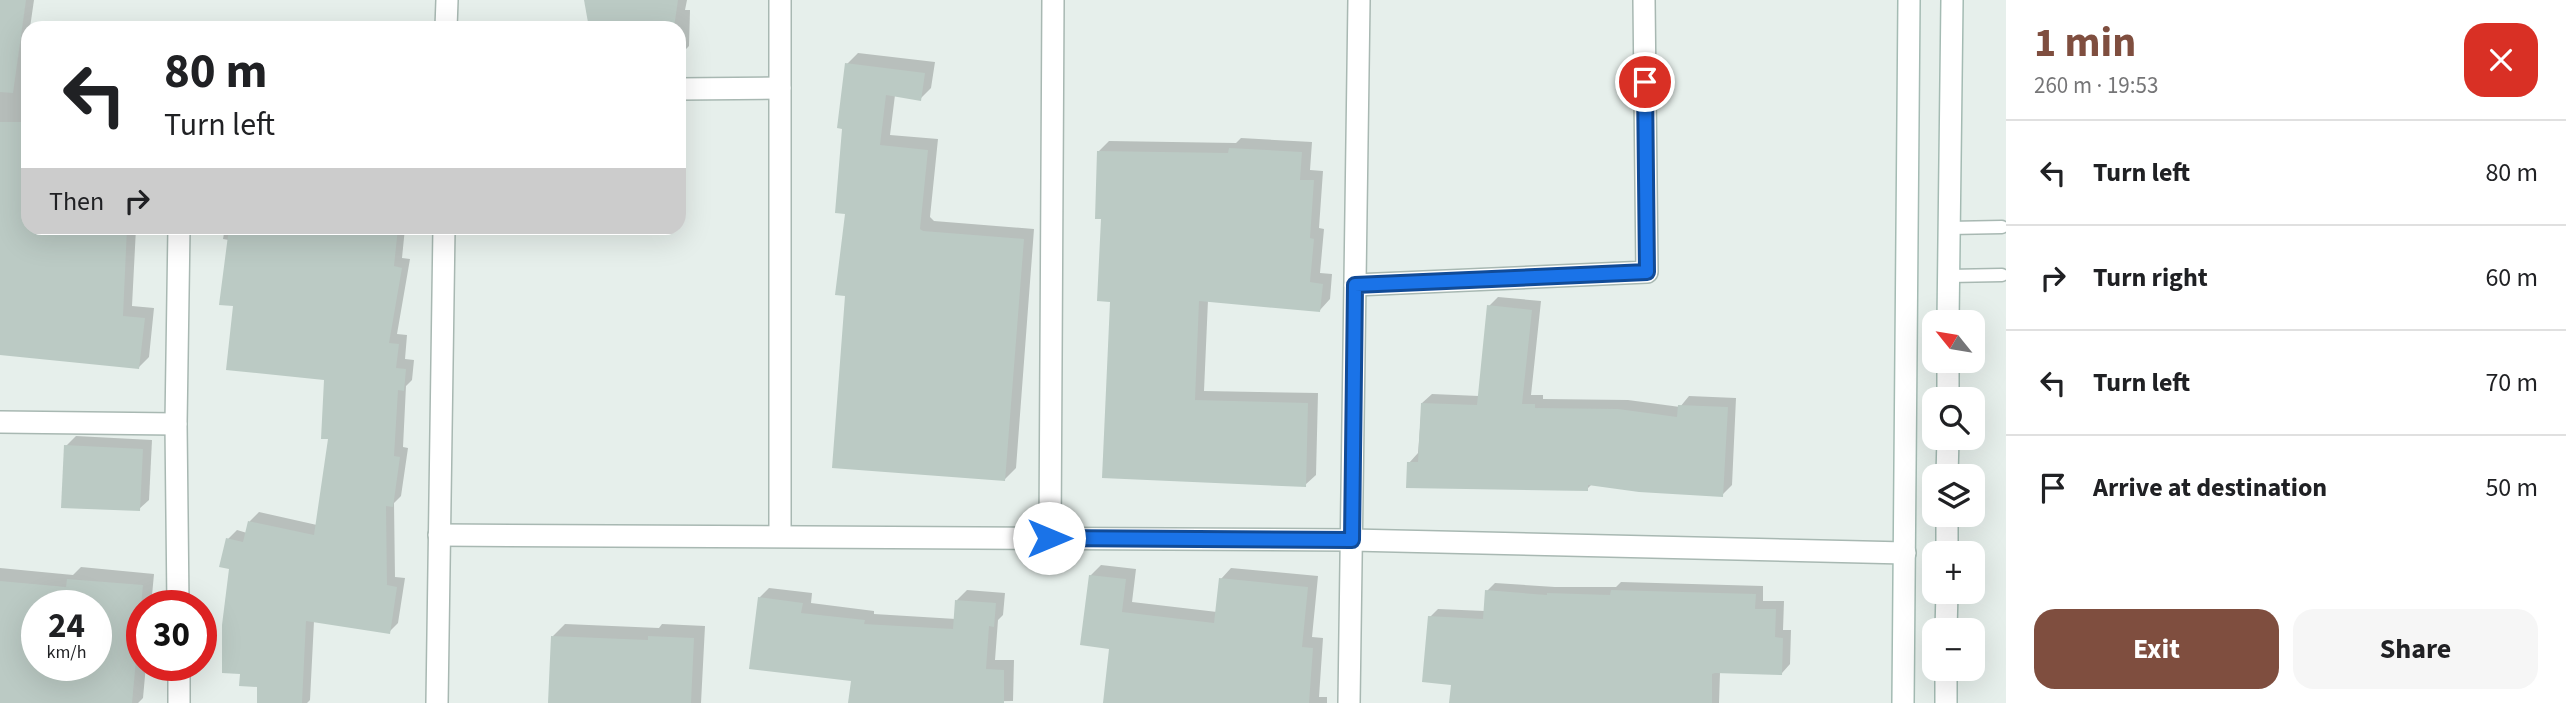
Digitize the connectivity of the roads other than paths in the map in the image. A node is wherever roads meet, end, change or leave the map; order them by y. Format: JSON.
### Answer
{"nodes":[{"id":1,"x":447,"y":0,"type":"edge"},
{"id":2,"x":780,"y":0,"type":"edge"},
{"id":3,"x":1053,"y":0,"type":"edge"},
{"id":4,"x":1359,"y":0,"type":"edge"},
{"id":5,"x":1644,"y":0,"type":"edge"},
{"id":6,"x":1909,"y":0,"type":"edge"},
{"id":7,"x":1952,"y":0,"type":"edge"},
{"id":8,"x":446,"y":21,"type":"edge"},
{"id":9,"x":780,"y":88,"type":"junction"},
{"id":10,"x":686,"y":89,"type":"edge"},
{"id":11,"x":1949,"y":228,"type":"junction"},
{"id":12,"x":2002,"y":228,"type":"dead end"},
{"id":13,"x":179,"y":235,"type":"edge"},
{"id":14,"x":444,"y":235,"type":"edge"},
{"id":15,"x":2002,"y":275,"type":"dead end"},
{"id":16,"x":1949,"y":276,"type":"junction"},
{"id":17,"x":1355,"y":285,"type":"junction"},
{"id":18,"x":1948,"y":310,"type":"edge"},
{"id":19,"x":0,"y":422,"type":"edge"},
{"id":20,"x":176,"y":424,"type":"junction"},
{"id":21,"x":439,"y":535,"type":"junction"},
{"id":22,"x":780,"y":536,"type":"junction"},
{"id":23,"x":1049,"y":538,"type":"junction"},
{"id":24,"x":1352,"y":540,"type":"junction"},
{"id":25,"x":1905,"y":553,"type":"junction"},
{"id":26,"x":178,"y":590,"type":"edge"},
{"id":27,"x":178,"y":681,"type":"edge"},
{"id":28,"x":1946,"y":681,"type":"edge"},
{"id":29,"x":179,"y":703,"type":"edge"},
{"id":30,"x":437,"y":703,"type":"edge"},
{"id":31,"x":1349,"y":703,"type":"edge"},
{"id":32,"x":1903,"y":703,"type":"edge"},
{"id":33,"x":1946,"y":703,"type":"edge"}],
"edges":[{"from":1,"to":8,"type":"street"},
{"from":2,"to":9,"type":"street"},
{"from":3,"to":23,"type":"street"},
{"from":4,"to":17,"type":"street"},
{"from":5,"to":17,"type":"street"},
{"from":6,"to":25,"type":"street"},
{"from":7,"to":11,"type":"street"},
{"from":9,"to":10,"type":"street"},
{"from":9,"to":22,"type":"street"},
{"from":11,"to":12,"type":"lane"},
{"from":11,"to":16,"type":"street"},
{"from":13,"to":20,"type":"street"},
{"from":14,"to":21,"type":"street"},
{"from":15,"to":16,"type":"lane"},
{"from":16,"to":18,"type":"street"},
{"from":17,"to":24,"type":"street"},
{"from":19,"to":20,"type":"street"},
{"from":20,"to":26,"type":"street"},
{"from":21,"to":22,"type":"street"},
{"from":21,"to":30,"type":"street"},
{"from":22,"to":23,"type":"street"},
{"from":23,"to":24,"type":"street"},
{"from":24,"to":25,"type":"street"},
{"from":24,"to":31,"type":"street"},
{"from":25,"to":32,"type":"street"},
{"from":27,"to":29,"type":"street"},
{"from":28,"to":33,"type":"street"}]}
